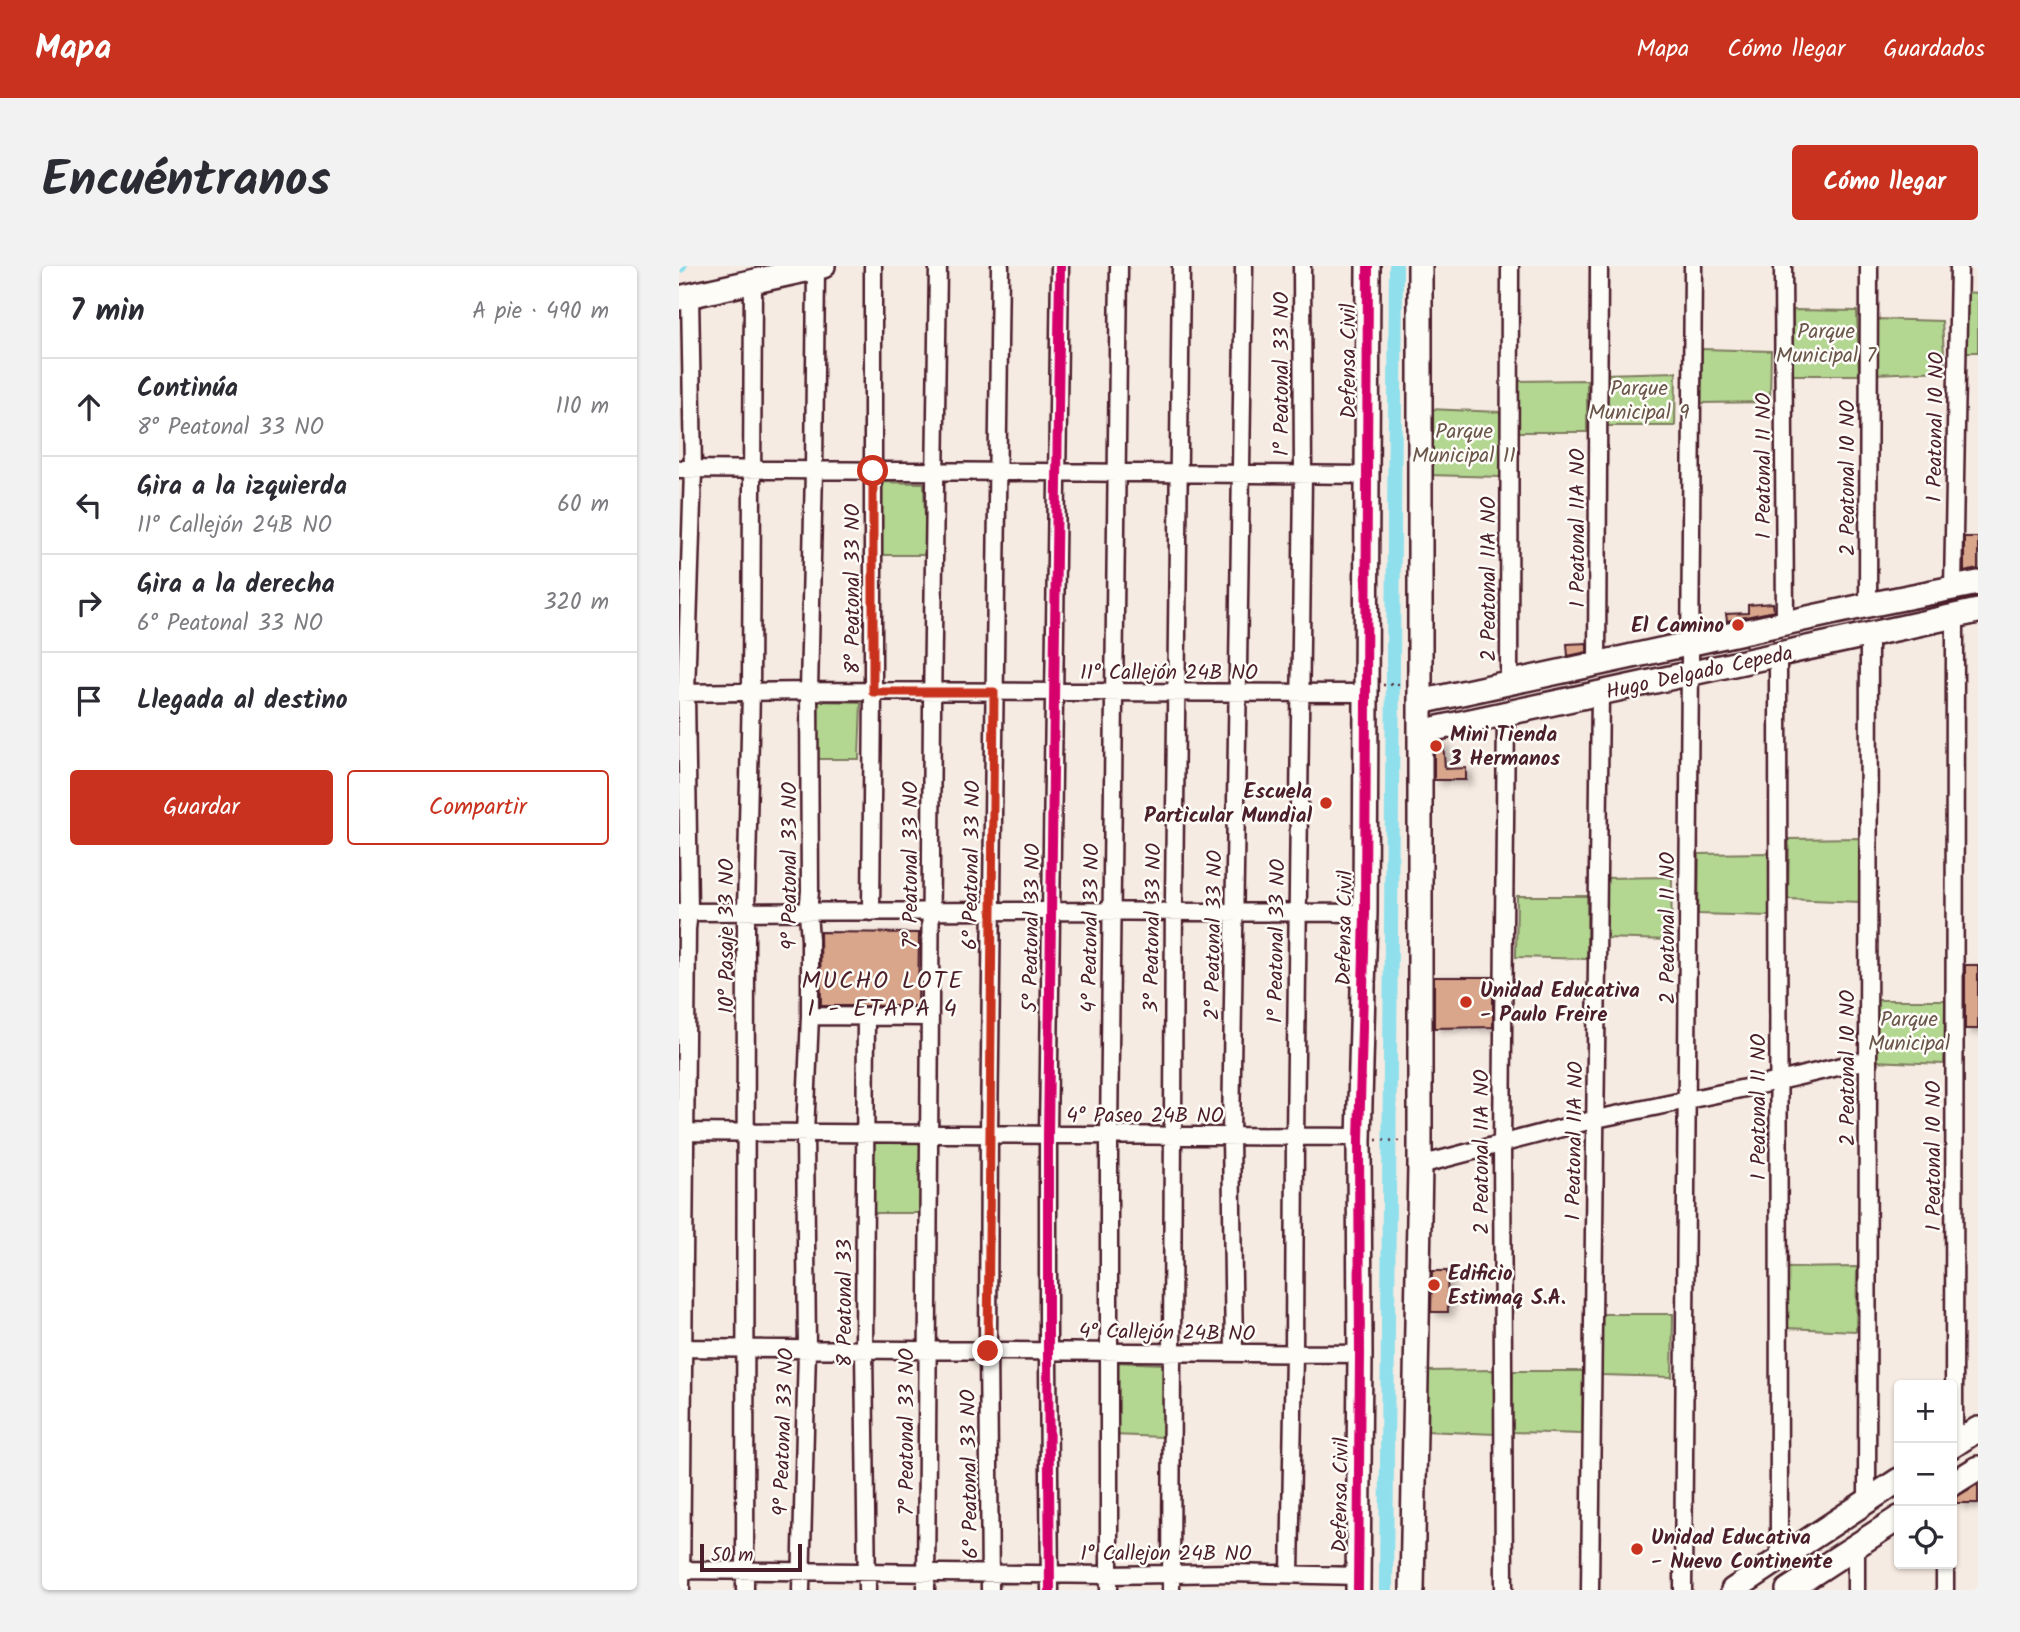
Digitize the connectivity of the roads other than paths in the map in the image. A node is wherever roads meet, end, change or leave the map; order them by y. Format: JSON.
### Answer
{"nodes":[{"id":1,"x":873,"y":266,"type":"edge"},
{"id":2,"x":939,"y":266,"type":"edge"},
{"id":3,"x":1000,"y":266,"type":"edge"},
{"id":4,"x":1060,"y":266,"type":"edge"},
{"id":5,"x":1119,"y":266,"type":"edge"},
{"id":6,"x":1181,"y":266,"type":"edge"},
{"id":7,"x":1244,"y":266,"type":"edge"},
{"id":8,"x":1301,"y":266,"type":"edge"},
{"id":9,"x":1368,"y":266,"type":"edge"},
{"id":10,"x":1420,"y":266,"type":"edge"},
{"id":11,"x":1510,"y":266,"type":"edge"},
{"id":12,"x":1599,"y":266,"type":"edge"},
{"id":13,"x":1693,"y":266,"type":"edge"},
{"id":14,"x":1783,"y":266,"type":"edge"},
{"id":15,"x":1869,"y":266,"type":"edge"},
{"id":16,"x":1959,"y":266,"type":"edge"},
{"id":17,"x":820,"y":267,"type":"edge"},
{"id":18,"x":753,"y":282,"type":"junction"},
{"id":19,"x":685,"y":297,"type":"edge"},
{"id":20,"x":686,"y":470,"type":"edge"},
{"id":21,"x":752,"y":470,"type":"junction"},
{"id":22,"x":814,"y":470,"type":"junction"},
{"id":23,"x":873,"y":471,"type":"junction"},
{"id":24,"x":936,"y":471,"type":"junction"},
{"id":25,"x":997,"y":472,"type":"junction"},
{"id":26,"x":1057,"y":472,"type":"junction"},
{"id":27,"x":1117,"y":473,"type":"junction"},
{"id":28,"x":1178,"y":473,"type":"junction"},
{"id":29,"x":1240,"y":474,"type":"junction"},
{"id":30,"x":1303,"y":475,"type":"junction"},
{"id":31,"x":1367,"y":475,"type":"junction"},
{"id":32,"x":1978,"y":583,"type":"edge"},
{"id":33,"x":1954,"y":588,"type":"junction"},
{"id":34,"x":1868,"y":605,"type":"junction"},
{"id":35,"x":1978,"y":611,"type":"edge"},
{"id":36,"x":1955,"y":616,"type":"junction"},
{"id":37,"x":1785,"y":623,"type":"junction"},
{"id":38,"x":1870,"y":635,"type":"junction"},
{"id":39,"x":1718,"y":638,"type":"junction"},
{"id":40,"x":1690,"y":644,"type":"junction"},
{"id":41,"x":1657,"y":651,"type":"junction"},
{"id":42,"x":1778,"y":654,"type":"junction"},
{"id":43,"x":1597,"y":664,"type":"junction"},
{"id":44,"x":1726,"y":666,"type":"junction"},
{"id":45,"x":1690,"y":673,"type":"junction"},
{"id":46,"x":1661,"y":680,"type":"junction"},
{"id":47,"x":1509,"y":683,"type":"junction"},
{"id":48,"x":1369,"y":689,"type":"junction"},
{"id":49,"x":751,"y":691,"type":"junction"},
{"id":50,"x":809,"y":691,"type":"junction"},
{"id":51,"x":873,"y":692,"type":"junction"},
{"id":52,"x":933,"y":692,"type":"junction"},
{"id":53,"x":994,"y":692,"type":"junction"},
{"id":54,"x":683,"y":693,"type":"edge"},
{"id":55,"x":1053,"y":693,"type":"junction"},
{"id":56,"x":1114,"y":693,"type":"junction"},
{"id":57,"x":1175,"y":693,"type":"junction"},
{"id":58,"x":1237,"y":693,"type":"junction"},
{"id":59,"x":1414,"y":693,"type":"junction"},
{"id":60,"x":1600,"y":693,"type":"junction"},
{"id":61,"x":1300,"y":694,"type":"junction"},
{"id":62,"x":1506,"y":713,"type":"junction"},
{"id":63,"x":1420,"y":732,"type":"junction"},
{"id":64,"x":1050,"y":911,"type":"junction"},
{"id":65,"x":684,"y":912,"type":"edge"},
{"id":66,"x":746,"y":912,"type":"junction"},
{"id":67,"x":871,"y":912,"type":"junction"},
{"id":68,"x":808,"y":913,"type":"junction"},
{"id":69,"x":930,"y":913,"type":"junction"},
{"id":70,"x":991,"y":913,"type":"junction"},
{"id":71,"x":1111,"y":913,"type":"junction"},
{"id":72,"x":1173,"y":913,"type":"junction"},
{"id":73,"x":1234,"y":913,"type":"junction"},
{"id":74,"x":1365,"y":913,"type":"junction"},
{"id":75,"x":1298,"y":914,"type":"junction"},
{"id":76,"x":810,"y":1016,"type":"junction"},
{"id":77,"x":866,"y":1016,"type":"junction"},
{"id":78,"x":929,"y":1017,"type":"junction"},
{"id":79,"x":1867,"y":1060,"type":"junction"},
{"id":80,"x":1779,"y":1081,"type":"junction"},
{"id":81,"x":1686,"y":1101,"type":"junction"},
{"id":82,"x":1595,"y":1119,"type":"junction"},
{"id":83,"x":683,"y":1132,"type":"edge"},
{"id":84,"x":747,"y":1133,"type":"junction"},
{"id":85,"x":806,"y":1133,"type":"junction"},
{"id":86,"x":866,"y":1134,"type":"junction"},
{"id":87,"x":929,"y":1134,"type":"junction"},
{"id":88,"x":989,"y":1134,"type":"junction"},
{"id":89,"x":1048,"y":1135,"type":"junction"},
{"id":90,"x":1109,"y":1135,"type":"junction"},
{"id":91,"x":1171,"y":1136,"type":"junction"},
{"id":92,"x":1231,"y":1136,"type":"junction"},
{"id":93,"x":1295,"y":1137,"type":"junction"},
{"id":94,"x":1364,"y":1138,"type":"junction"},
{"id":95,"x":1502,"y":1144,"type":"junction"},
{"id":96,"x":1420,"y":1166,"type":"junction"},
{"id":97,"x":682,"y":1348,"type":"edge"},
{"id":98,"x":745,"y":1349,"type":"junction"},
{"id":99,"x":807,"y":1349,"type":"junction"},
{"id":100,"x":864,"y":1350,"type":"junction"},
{"id":101,"x":927,"y":1350,"type":"junction"},
{"id":102,"x":988,"y":1351,"type":"junction"},
{"id":103,"x":1048,"y":1351,"type":"junction"},
{"id":104,"x":1172,"y":1352,"type":"junction"},
{"id":105,"x":1110,"y":1353,"type":"junction"},
{"id":106,"x":1234,"y":1353,"type":"junction"},
{"id":107,"x":1294,"y":1354,"type":"junction"},
{"id":108,"x":1360,"y":1354,"type":"junction"},
{"id":109,"x":1978,"y":1429,"type":"edge"},
{"id":110,"x":1953,"y":1443,"type":"edge"},
{"id":111,"x":1956,"y":1443,"type":"edge"},
{"id":112,"x":1978,"y":1468,"type":"edge"},
{"id":113,"x":1957,"y":1481,"type":"edge"},
{"id":114,"x":1894,"y":1483,"type":"edge"},
{"id":115,"x":1867,"y":1502,"type":"junction"},
{"id":116,"x":1894,"y":1521,"type":"edge"},
{"id":117,"x":1856,"y":1546,"type":"junction"},
{"id":118,"x":1779,"y":1559,"type":"junction"},
{"id":119,"x":1945,"y":1569,"type":"edge"},
{"id":120,"x":680,"y":1570,"type":"edge"},
{"id":121,"x":801,"y":1570,"type":"junction"},
{"id":122,"x":745,"y":1571,"type":"junction"},
{"id":123,"x":867,"y":1572,"type":"junction"},
{"id":124,"x":1233,"y":1573,"type":"junction"},
{"id":125,"x":1294,"y":1579,"type":"edge"},
{"id":126,"x":926,"y":1582,"type":"edge"},
{"id":127,"x":991,"y":1582,"type":"edge"},
{"id":128,"x":1050,"y":1582,"type":"edge"},
{"id":129,"x":1109,"y":1582,"type":"edge"},
{"id":130,"x":1171,"y":1582,"type":"edge"},
{"id":131,"x":1358,"y":1583,"type":"edge"},
{"id":132,"x":681,"y":1590,"type":"edge"},
{"id":133,"x":745,"y":1590,"type":"edge"},
{"id":134,"x":801,"y":1590,"type":"edge"},
{"id":135,"x":867,"y":1590,"type":"edge"},
{"id":136,"x":1232,"y":1590,"type":"edge"},
{"id":137,"x":1412,"y":1590,"type":"edge"},
{"id":138,"x":1504,"y":1590,"type":"edge"},
{"id":139,"x":1590,"y":1590,"type":"edge"},
{"id":140,"x":1683,"y":1590,"type":"edge"},
{"id":141,"x":1733,"y":1590,"type":"edge"},
{"id":142,"x":1788,"y":1590,"type":"edge"},
{"id":143,"x":1856,"y":1590,"type":"edge"},
{"id":144,"x":1945,"y":1590,"type":"edge"}],
"edges":[{"from":1,"to":23,"type":"street","name":"8° Peatonal 33 NO"},
{"from":2,"to":24,"type":"street","name":"7° Peatonal 33 NO"},
{"from":3,"to":25,"type":"street","name":"6° Peatonal 33 NO"},
{"from":4,"to":26,"type":"street","name":"5° Peatonal 33 NO"},
{"from":5,"to":27,"type":"street","name":"4° Peatonal 33 NO"},
{"from":6,"to":28,"type":"street","name":"3° Peatonal 33 NO"},
{"from":7,"to":29,"type":"street","name":"2° Peatonal 33 NO"},
{"from":8,"to":30,"type":"street","name":"1° Peatonal 33 NO"},
{"from":9,"to":31,"type":"street","name":"Defensa Civil"},
{"from":10,"to":59,"type":"street"},
{"from":11,"to":47,"type":"street","name":"2 Peatonal 11A NO"},
{"from":12,"to":43,"type":"street","name":"1 Peatonal 11A NO"},
{"from":13,"to":40,"type":"street","name":"2 Peatonal 11 NO"},
{"from":14,"to":37,"type":"street","name":"1 Peatonal 11 NO"},
{"from":15,"to":34,"type":"street","name":"2 Peatonal 10 NO"},
{"from":16,"to":33,"type":"street","name":"1 Peatonal 10 NO"},
{"from":17,"to":18,"type":"street"},
{"from":17,"to":22,"type":"street","name":"9° Peatonal 33 NO"},
{"from":18,"to":19,"type":"street"},
{"from":18,"to":21,"type":"street","name":"10° Pasaje 33 NO"},
{"from":19,"to":20,"type":"street"},
{"from":20,"to":21,"type":"street"},
{"from":20,"to":54,"type":"street"},
{"from":21,"to":22,"type":"street"},
{"from":21,"to":49,"type":"street","name":"10° Pasaje 33 NO"},
{"from":22,"to":23,"type":"street"},
{"from":22,"to":50,"type":"street","name":"9° Peatonal 33 NO"},
{"from":23,"to":24,"type":"street"},
{"from":23,"to":51,"type":"street","name":"8° Peatonal 33 NO"},
{"from":24,"to":25,"type":"street"},
{"from":24,"to":52,"type":"street","name":"7° Peatonal 33 NO"},
{"from":25,"to":26,"type":"street"},
{"from":25,"to":53,"type":"street","name":"6° Peatonal 33 NO"},
{"from":26,"to":27,"type":"street"},
{"from":26,"to":55,"type":"street","name":"5° Peatonal 33 NO"},
{"from":27,"to":28,"type":"street"},
{"from":27,"to":56,"type":"street","name":"4° Peatonal 33 NO"},
{"from":28,"to":29,"type":"street"},
{"from":28,"to":57,"type":"street","name":"3° Peatonal 33 NO"},
{"from":29,"to":30,"type":"street"},
{"from":29,"to":58,"type":"street","name":"2° Peatonal 33 NO"},
{"from":30,"to":31,"type":"street"},
{"from":30,"to":61,"type":"street","name":"1° Peatonal 33 NO"},
{"from":31,"to":48,"type":"street","name":"Defensa Civil"},
{"from":32,"to":33,"type":"street","name":"Hugo Delgado Cepeda"},
{"from":33,"to":34,"type":"street","name":"Hugo Delgado Cepeda"},
{"from":34,"to":37,"type":"street","name":"Hugo Delgado Cepeda"},
{"from":35,"to":36,"type":"street","name":"Hugo Delgado Cepeda"},
{"from":36,"to":38,"type":"street","name":"Hugo Delgado Cepeda"},
{"from":36,"to":110,"type":"street","name":"1 Peatonal 10 NO"},
{"from":37,"to":39,"type":"street","name":"Hugo Delgado Cepeda"},
{"from":38,"to":42,"type":"street","name":"Hugo Delgado Cepeda"},
{"from":38,"to":79,"type":"street","name":"2 Peatonal 10 NO"},
{"from":39,"to":40,"type":"street","name":"Hugo Delgado Cepeda"},
{"from":39,"to":44,"type":"street"},
{"from":40,"to":41,"type":"street","name":"Hugo Delgado Cepeda"},
{"from":40,"to":45,"type":"street","name":"2 Peatonal 11 NO"},
{"from":41,"to":43,"type":"street","name":"Hugo Delgado Cepeda"},
{"from":41,"to":46,"type":"street"},
{"from":42,"to":44,"type":"street","name":"Hugo Delgado Cepeda"},
{"from":42,"to":80,"type":"street","name":"1 Peatonal 11 NO"},
{"from":43,"to":47,"type":"street","name":"Hugo Delgado Cepeda"},
{"from":44,"to":45,"type":"street","name":"Hugo Delgado Cepeda"},
{"from":45,"to":46,"type":"street","name":"Hugo Delgado Cepeda"},
{"from":45,"to":81,"type":"street","name":"2 Peatonal 11 NO"},
{"from":46,"to":60,"type":"street","name":"Hugo Delgado Cepeda"},
{"from":47,"to":59,"type":"street","name":"Hugo Delgado Cepeda"},
{"from":48,"to":61,"type":"street","name":"11° Callejón 24B NO"},
{"from":48,"to":74,"type":"street","name":"Defensa Civil"},
{"from":49,"to":50,"type":"street","name":"11° Callejón 24B NO"},
{"from":49,"to":54,"type":"street","name":"11° Callejón 24B NO"},
{"from":49,"to":66,"type":"street","name":"10° Pasaje 33 NO"},
{"from":50,"to":51,"type":"street","name":"11° Callejón 24B NO"},
{"from":50,"to":68,"type":"street","name":"9° Peatonal 33 NO"},
{"from":51,"to":52,"type":"street","name":"11° Callejón 24B NO"},
{"from":51,"to":67,"type":"street","name":"8° Peatonal 33 NO"},
{"from":52,"to":53,"type":"street","name":"11° Callejón 24B NO"},
{"from":52,"to":69,"type":"street","name":"7° Peatonal 33 NO"},
{"from":53,"to":55,"type":"street","name":"11° Callejón 24B NO"},
{"from":53,"to":70,"type":"street","name":"6° Peatonal 33 NO"},
{"from":54,"to":65,"type":"street"},
{"from":55,"to":56,"type":"street","name":"11° Callejón 24B NO"},
{"from":55,"to":64,"type":"street","name":"5° Peatonal 33 NO"},
{"from":56,"to":57,"type":"street","name":"11° Callejón 24B NO"},
{"from":56,"to":71,"type":"street","name":"4° Peatonal 33 NO"},
{"from":57,"to":58,"type":"street","name":"11° Callejón 24B NO"},
{"from":57,"to":72,"type":"street","name":"3° Peatonal 33 NO"},
{"from":58,"to":61,"type":"street","name":"11° Callejón 24B NO"},
{"from":58,"to":73,"type":"street","name":"2° Peatonal 33 NO"},
{"from":59,"to":63,"type":"street"},
{"from":60,"to":62,"type":"street","name":"Hugo Delgado Cepeda"},
{"from":60,"to":82,"type":"street","name":"1 Peatonal 11A NO"},
{"from":61,"to":75,"type":"street","name":"1° Peatonal 33 NO"},
{"from":62,"to":63,"type":"street","name":"Hugo Delgado Cepeda"},
{"from":62,"to":95,"type":"street","name":"2 Peatonal 11A NO"},
{"from":63,"to":96,"type":"street"},
{"from":64,"to":70,"type":"street"},
{"from":64,"to":71,"type":"street"},
{"from":64,"to":89,"type":"street","name":"5° Peatonal 33 NO"},
{"from":65,"to":66,"type":"street"},
{"from":65,"to":83,"type":"street"},
{"from":66,"to":68,"type":"street"},
{"from":66,"to":84,"type":"street","name":"10° Pasaje 33 NO"},
{"from":67,"to":68,"type":"street"},
{"from":67,"to":69,"type":"street"},
{"from":68,"to":76,"type":"street","name":"9° Peatonal 33 NO"},
{"from":69,"to":70,"type":"street"},
{"from":69,"to":78,"type":"street","name":"7° Peatonal 33 NO"},
{"from":70,"to":88,"type":"street","name":"6° Peatonal 33 NO"},
{"from":71,"to":72,"type":"street"},
{"from":71,"to":90,"type":"street","name":"4° Peatonal 33 NO"},
{"from":72,"to":73,"type":"street"},
{"from":72,"to":91,"type":"street","name":"3° Peatonal 33 NO"},
{"from":73,"to":75,"type":"street"},
{"from":73,"to":92,"type":"street","name":"2° Peatonal 33 NO"},
{"from":74,"to":75,"type":"street"},
{"from":74,"to":94,"type":"street","name":"Defensa Civil"},
{"from":75,"to":93,"type":"street","name":"1° Peatonal 33 NO"},
{"from":76,"to":77,"type":"street"},
{"from":76,"to":85,"type":"street","name":"9° Peatonal 33 NO"},
{"from":77,"to":78,"type":"street"},
{"from":77,"to":86,"type":"street","name":"8 Peatonal 33"},
{"from":78,"to":87,"type":"street","name":"7° Peatonal 33 NO"},
{"from":79,"to":80,"type":"street"},
{"from":79,"to":115,"type":"street","name":"2 Peatonal 10 NO"},
{"from":80,"to":81,"type":"street"},
{"from":80,"to":118,"type":"street","name":"1 Peatonal 11 NO"},
{"from":81,"to":82,"type":"street"},
{"from":81,"to":140,"type":"street","name":"2 Peatonal 11 NO"},
{"from":82,"to":95,"type":"street"},
{"from":82,"to":139,"type":"street","name":"1 Peatonal 11A NO"},
{"from":83,"to":84,"type":"street","name":"4° Paseo 24B NO"},
{"from":83,"to":97,"type":"street"},
{"from":84,"to":85,"type":"street","name":"4° Paseo 24B NO"},
{"from":84,"to":98,"type":"street","name":"10° Pasaje 33 NO"},
{"from":85,"to":86,"type":"street","name":"4° Paseo 24B NO"},
{"from":85,"to":99,"type":"street","name":"9° Peatonal 33 NO"},
{"from":86,"to":87,"type":"street","name":"4° Paseo 24B NO"},
{"from":86,"to":100,"type":"street","name":"8 Peatonal 33"},
{"from":87,"to":88,"type":"street","name":"4° Paseo 24B NO"},
{"from":87,"to":101,"type":"street","name":"7° Peatonal 33 NO"},
{"from":88,"to":89,"type":"street","name":"4° Paseo 24B NO"},
{"from":88,"to":102,"type":"street","name":"6° Peatonal 33 NO"},
{"from":89,"to":90,"type":"street","name":"4° Paseo 24B NO"},
{"from":89,"to":103,"type":"street","name":"5° Peatonal 33 NO"},
{"from":90,"to":91,"type":"street","name":"4° Paseo 24B NO"},
{"from":90,"to":105,"type":"street","name":"4° Peatonal 33 NO"},
{"from":91,"to":92,"type":"street","name":"4° Paseo 24B NO"},
{"from":91,"to":104,"type":"street","name":"3° Peatonal 33 NO"},
{"from":92,"to":93,"type":"street","name":"4° Paseo 24B NO"},
{"from":92,"to":106,"type":"street","name":"2° Peatonal 33 NO"},
{"from":93,"to":94,"type":"street","name":"4° Paseo 24B NO"},
{"from":93,"to":107,"type":"street","name":"1° Peatonal 33 NO"},
{"from":94,"to":108,"type":"street","name":"Defensa Civil"},
{"from":95,"to":96,"type":"street"},
{"from":95,"to":138,"type":"street","name":"2 Peatonal 11A NO"},
{"from":96,"to":137,"type":"street"},
{"from":97,"to":98,"type":"street","name":"4° Callejón 24B NO"},
{"from":97,"to":120,"type":"street"},
{"from":98,"to":99,"type":"street","name":"4° Callejón 24B NO"},
{"from":98,"to":122,"type":"street","name":"10° Pasaje 33 NO"},
{"from":99,"to":100,"type":"street","name":"4° Callejón 24B NO"},
{"from":99,"to":121,"type":"street","name":"9° Peatonal 33 NO"},
{"from":100,"to":101,"type":"street","name":"4° Callejón 24B NO"},
{"from":100,"to":123,"type":"street","name":"8 Peatonal 33"},
{"from":101,"to":102,"type":"street","name":"4° Callejón 24B NO"},
{"from":101,"to":126,"type":"street","name":"7° Peatonal 33 NO"},
{"from":102,"to":103,"type":"street","name":"4° Callejón 24B NO"},
{"from":102,"to":127,"type":"street","name":"6° Peatonal 33 NO"},
{"from":103,"to":105,"type":"street","name":"4° Callejón 24B NO"},
{"from":103,"to":128,"type":"street","name":"5° Peatonal 33 NO"},
{"from":104,"to":105,"type":"street","name":"4° Callejón 24B NO"},
{"from":104,"to":106,"type":"street","name":"4° Callejón 24B NO"},
{"from":104,"to":130,"type":"street","name":"3° Peatonal 33 NO"},
{"from":105,"to":129,"type":"street","name":"4° Peatonal 33 NO"},
{"from":106,"to":107,"type":"street","name":"4° Callejón 24B NO"},
{"from":107,"to":108,"type":"street","name":"4° Callejón 24B NO"},
{"from":107,"to":125,"type":"street","name":"1° Peatonal 33 NO"},
{"from":108,"to":131,"type":"street","name":"Defensa Civil"},
{"from":109,"to":111,"type":"street"},
{"from":112,"to":113,"type":"street"},
{"from":114,"to":115,"type":"street"},
{"from":115,"to":118,"type":"street"},
{"from":116,"to":117,"type":"street"},
{"from":117,"to":142,"type":"street"},
{"from":117,"to":143,"type":"street"},
{"from":118,"to":141,"type":"street"},
{"from":119,"to":144,"type":"street"},
{"from":120,"to":122,"type":"street","name":"1° Callejon 24B NO"},
{"from":120,"to":132,"type":"street"},
{"from":121,"to":122,"type":"street","name":"1° Callejon 24B NO"},
{"from":121,"to":123,"type":"street","name":"1° Callejon 24B NO"},
{"from":121,"to":134,"type":"street","name":"9° Peatonal 33 NO"},
{"from":122,"to":133,"type":"street","name":"10° Pasaje 33 NO"},
{"from":123,"to":126,"type":"street","name":"1° Callejon 24B NO"},
{"from":123,"to":135,"type":"street","name":"8 Peatonal 33"},
{"from":124,"to":125,"type":"street","name":"1° Callejon 24B NO"},
{"from":124,"to":130,"type":"street","name":"1° Callejon 24B NO"},
{"from":124,"to":136,"type":"street"},
{"from":125,"to":131,"type":"street","name":"1° Callejon 24B NO"},
{"from":126,"to":127,"type":"street","name":"1° Callejon 24B NO"},
{"from":127,"to":128,"type":"street","name":"1° Callejon 24B NO"},
{"from":128,"to":129,"type":"street","name":"1° Callejon 24B NO"},
{"from":129,"to":130,"type":"street","name":"1° Callejon 24B NO"}]}
